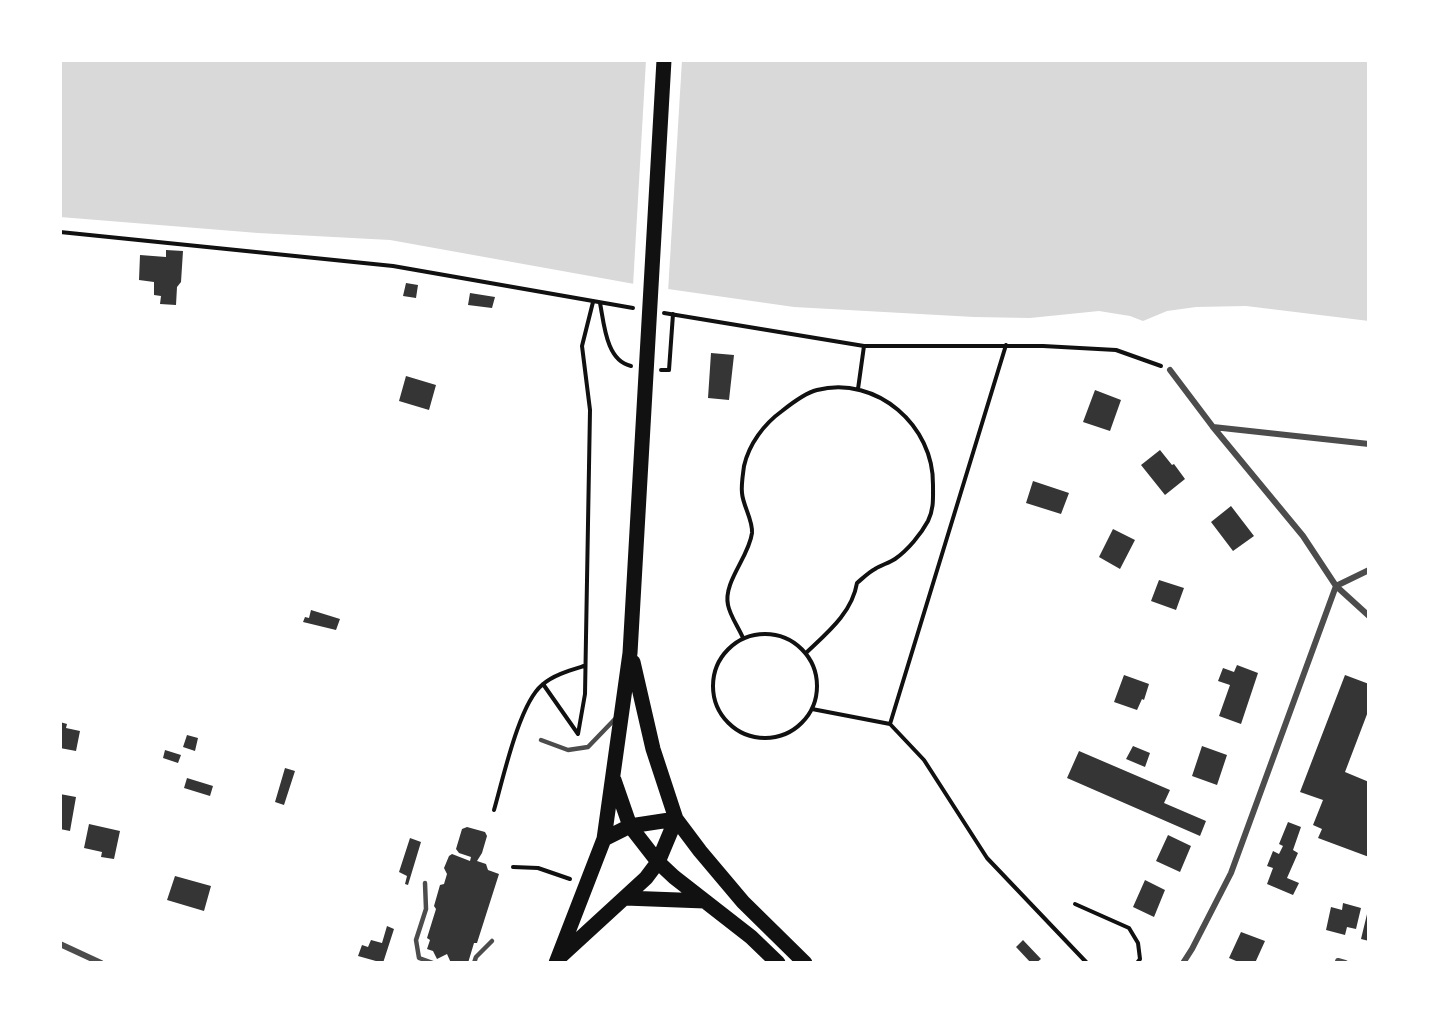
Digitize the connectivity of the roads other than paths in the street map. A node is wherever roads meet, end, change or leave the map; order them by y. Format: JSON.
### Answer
{"nodes":[{"id":1,"x":664,"y":60,"type":"edge"},
{"id":2,"x":1170,"y":370,"type":"road end"},
{"id":3,"x":1213,"y":427,"type":"junction"},
{"id":4,"x":1369,"y":444,"type":"edge"},
{"id":5,"x":1369,"y":570,"type":"edge"},
{"id":6,"x":1336,"y":586,"type":"junction"},
{"id":7,"x":1369,"y":616,"type":"edge"},
{"id":8,"x":630,"y":653,"type":"junction"},
{"id":9,"x":621,"y":712,"type":"junction"},
{"id":10,"x":541,"y":740,"type":"dead end"},
{"id":11,"x":613,"y":777,"type":"junction"},
{"id":12,"x":676,"y":819,"type":"junction"},
{"id":13,"x":630,"y":826,"type":"junction"},
{"id":14,"x":604,"y":839,"type":"junction"},
{"id":15,"x":658,"y":862,"type":"junction"},
{"id":16,"x":426,"y":883,"type":"dead end"},
{"id":17,"x":625,"y":898,"type":"junction"},
{"id":18,"x":705,"y":901,"type":"junction"},
{"id":19,"x":492,"y":941,"type":"dead end"},
{"id":20,"x":60,"y":944,"type":"edge"},
{"id":21,"x":557,"y":961,"type":"edge"},
{"id":22,"x":101,"y":963,"type":"edge"},
{"id":23,"x":433,"y":963,"type":"edge"},
{"id":24,"x":474,"y":963,"type":"edge"},
{"id":25,"x":778,"y":963,"type":"edge"},
{"id":26,"x":805,"y":963,"type":"edge"},
{"id":27,"x":1183,"y":963,"type":"edge"}],
"edges":[{"from":1,"to":8,"type":"main road"},
{"from":2,"to":3,"type":"street"},
{"from":3,"to":4,"type":"street"},
{"from":3,"to":6,"type":"street"},
{"from":5,"to":6,"type":"street"},
{"from":6,"to":7,"type":"street"},
{"from":6,"to":27,"type":"street"},
{"from":8,"to":9,"type":"main road"},
{"from":8,"to":12,"type":"main road"},
{"from":9,"to":10,"type":"lane"},
{"from":9,"to":11,"type":"main road"},
{"from":11,"to":13,"type":"main road"},
{"from":11,"to":14,"type":"main road"},
{"from":12,"to":13,"type":"main road"},
{"from":12,"to":15,"type":"main road"},
{"from":12,"to":26,"type":"main road"},
{"from":13,"to":14,"type":"main road"},
{"from":13,"to":15,"type":"main road"},
{"from":14,"to":21,"type":"main road"},
{"from":15,"to":17,"type":"main road"},
{"from":15,"to":18,"type":"main road"},
{"from":16,"to":23,"type":"lane"},
{"from":17,"to":18,"type":"main road"},
{"from":17,"to":21,"type":"main road"},
{"from":18,"to":25,"type":"main road"},
{"from":19,"to":24,"type":"lane"},
{"from":20,"to":22,"type":"street"}]}
